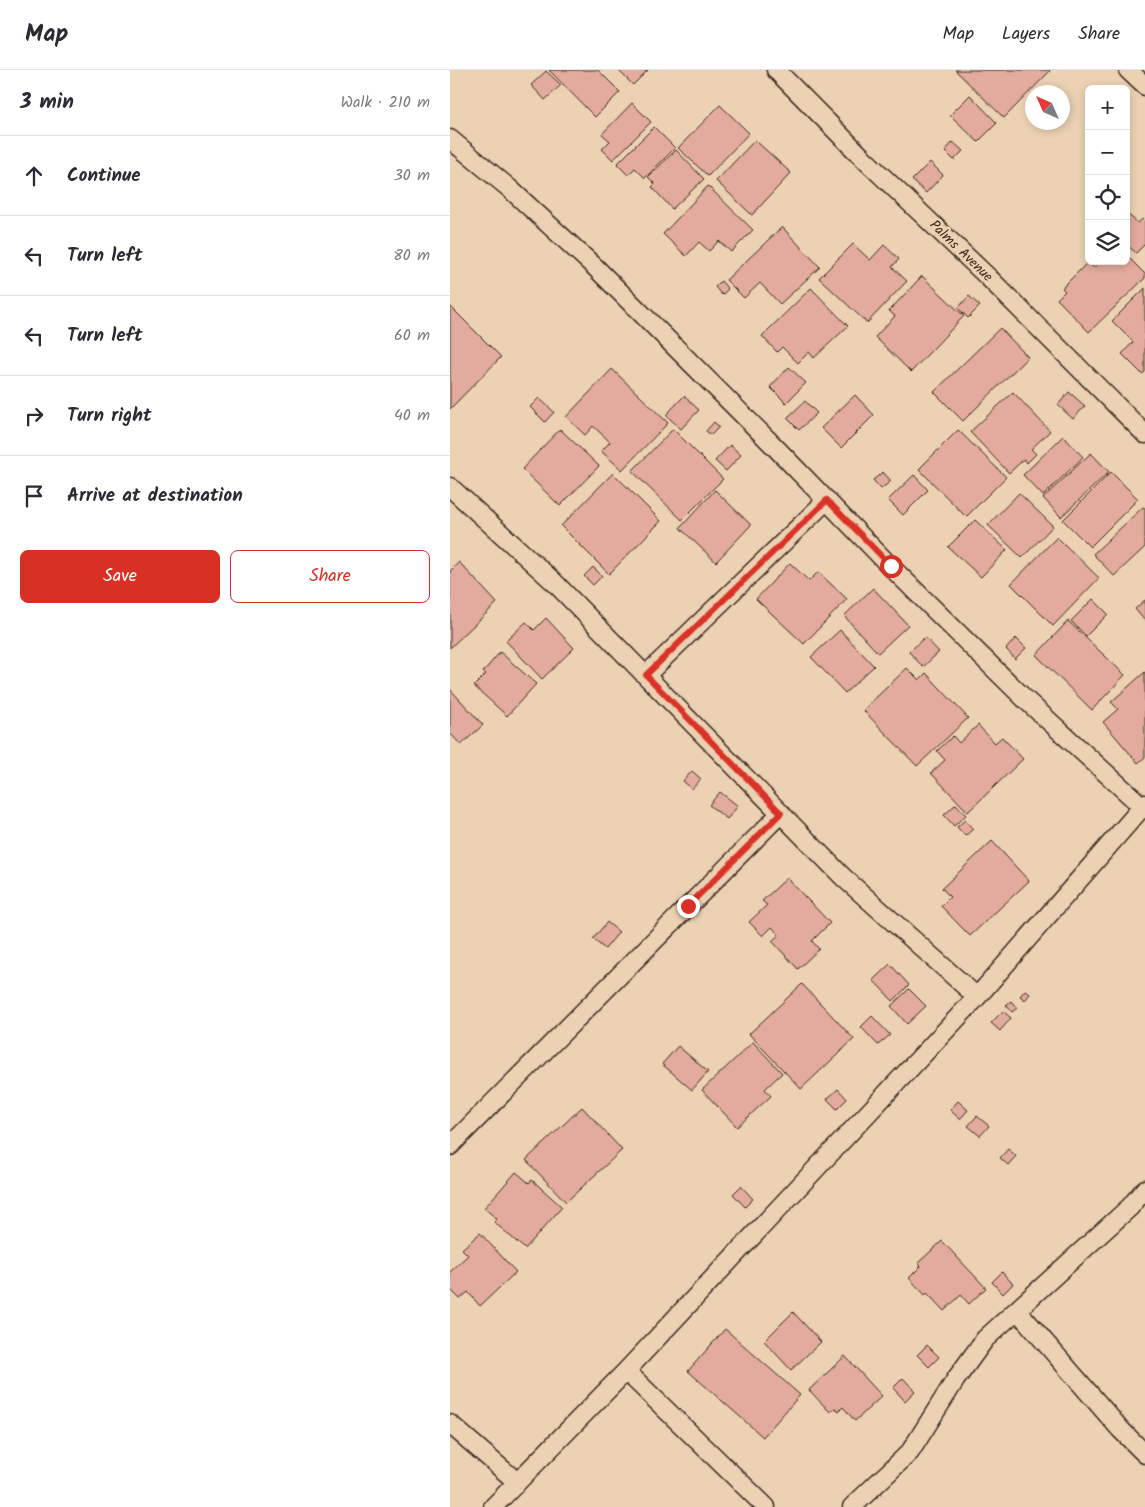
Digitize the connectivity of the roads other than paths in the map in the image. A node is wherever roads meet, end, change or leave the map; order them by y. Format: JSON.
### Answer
{"nodes":[{"id":1,"x":776,"y":70,"type":"edge"},
{"id":2,"x":1128,"y":70,"type":"edge"},
{"id":3,"x":1145,"y":86,"type":"edge"},
{"id":4,"x":451,"y":142,"type":"edge"},
{"id":5,"x":1145,"y":434,"type":"edge"},
{"id":6,"x":450,"y":487,"type":"edge"},
{"id":7,"x":827,"y":500,"type":"junction"},
{"id":8,"x":646,"y":675,"type":"junction"},
{"id":9,"x":1144,"y":807,"type":"edge"},
{"id":10,"x":781,"y":813,"type":"junction"},
{"id":11,"x":977,"y":997,"type":"junction"},
{"id":12,"x":450,"y":1146,"type":"edge"},
{"id":13,"x":1145,"y":1189,"type":"edge"},
{"id":14,"x":1018,"y":1310,"type":"junction"},
{"id":15,"x":626,"y":1371,"type":"junction"},
{"id":16,"x":450,"y":1424,"type":"edge"},
{"id":17,"x":1145,"y":1454,"type":"edge"},
{"id":18,"x":517,"y":1482,"type":"junction"},
{"id":19,"x":493,"y":1507,"type":"edge"},
{"id":20,"x":766,"y":1507,"type":"edge"},
{"id":21,"x":852,"y":1507,"type":"edge"}],
"edges":[{"from":1,"to":5,"type":"street","name":"Palms Avenue"},
{"from":2,"to":3,"type":"street"},
{"from":4,"to":7,"type":"street"},
{"from":6,"to":8,"type":"street"},
{"from":7,"to":8,"type":"street"},
{"from":7,"to":9,"type":"street"},
{"from":8,"to":10,"type":"street"},
{"from":9,"to":11,"type":"street"},
{"from":10,"to":11,"type":"street"},
{"from":10,"to":12,"type":"street"},
{"from":11,"to":15,"type":"street"},
{"from":13,"to":14,"type":"street"},
{"from":14,"to":17,"type":"street"},
{"from":14,"to":21,"type":"street"},
{"from":15,"to":18,"type":"street"},
{"from":15,"to":20,"type":"street"},
{"from":16,"to":18,"type":"street"},
{"from":18,"to":19,"type":"street"}]}
